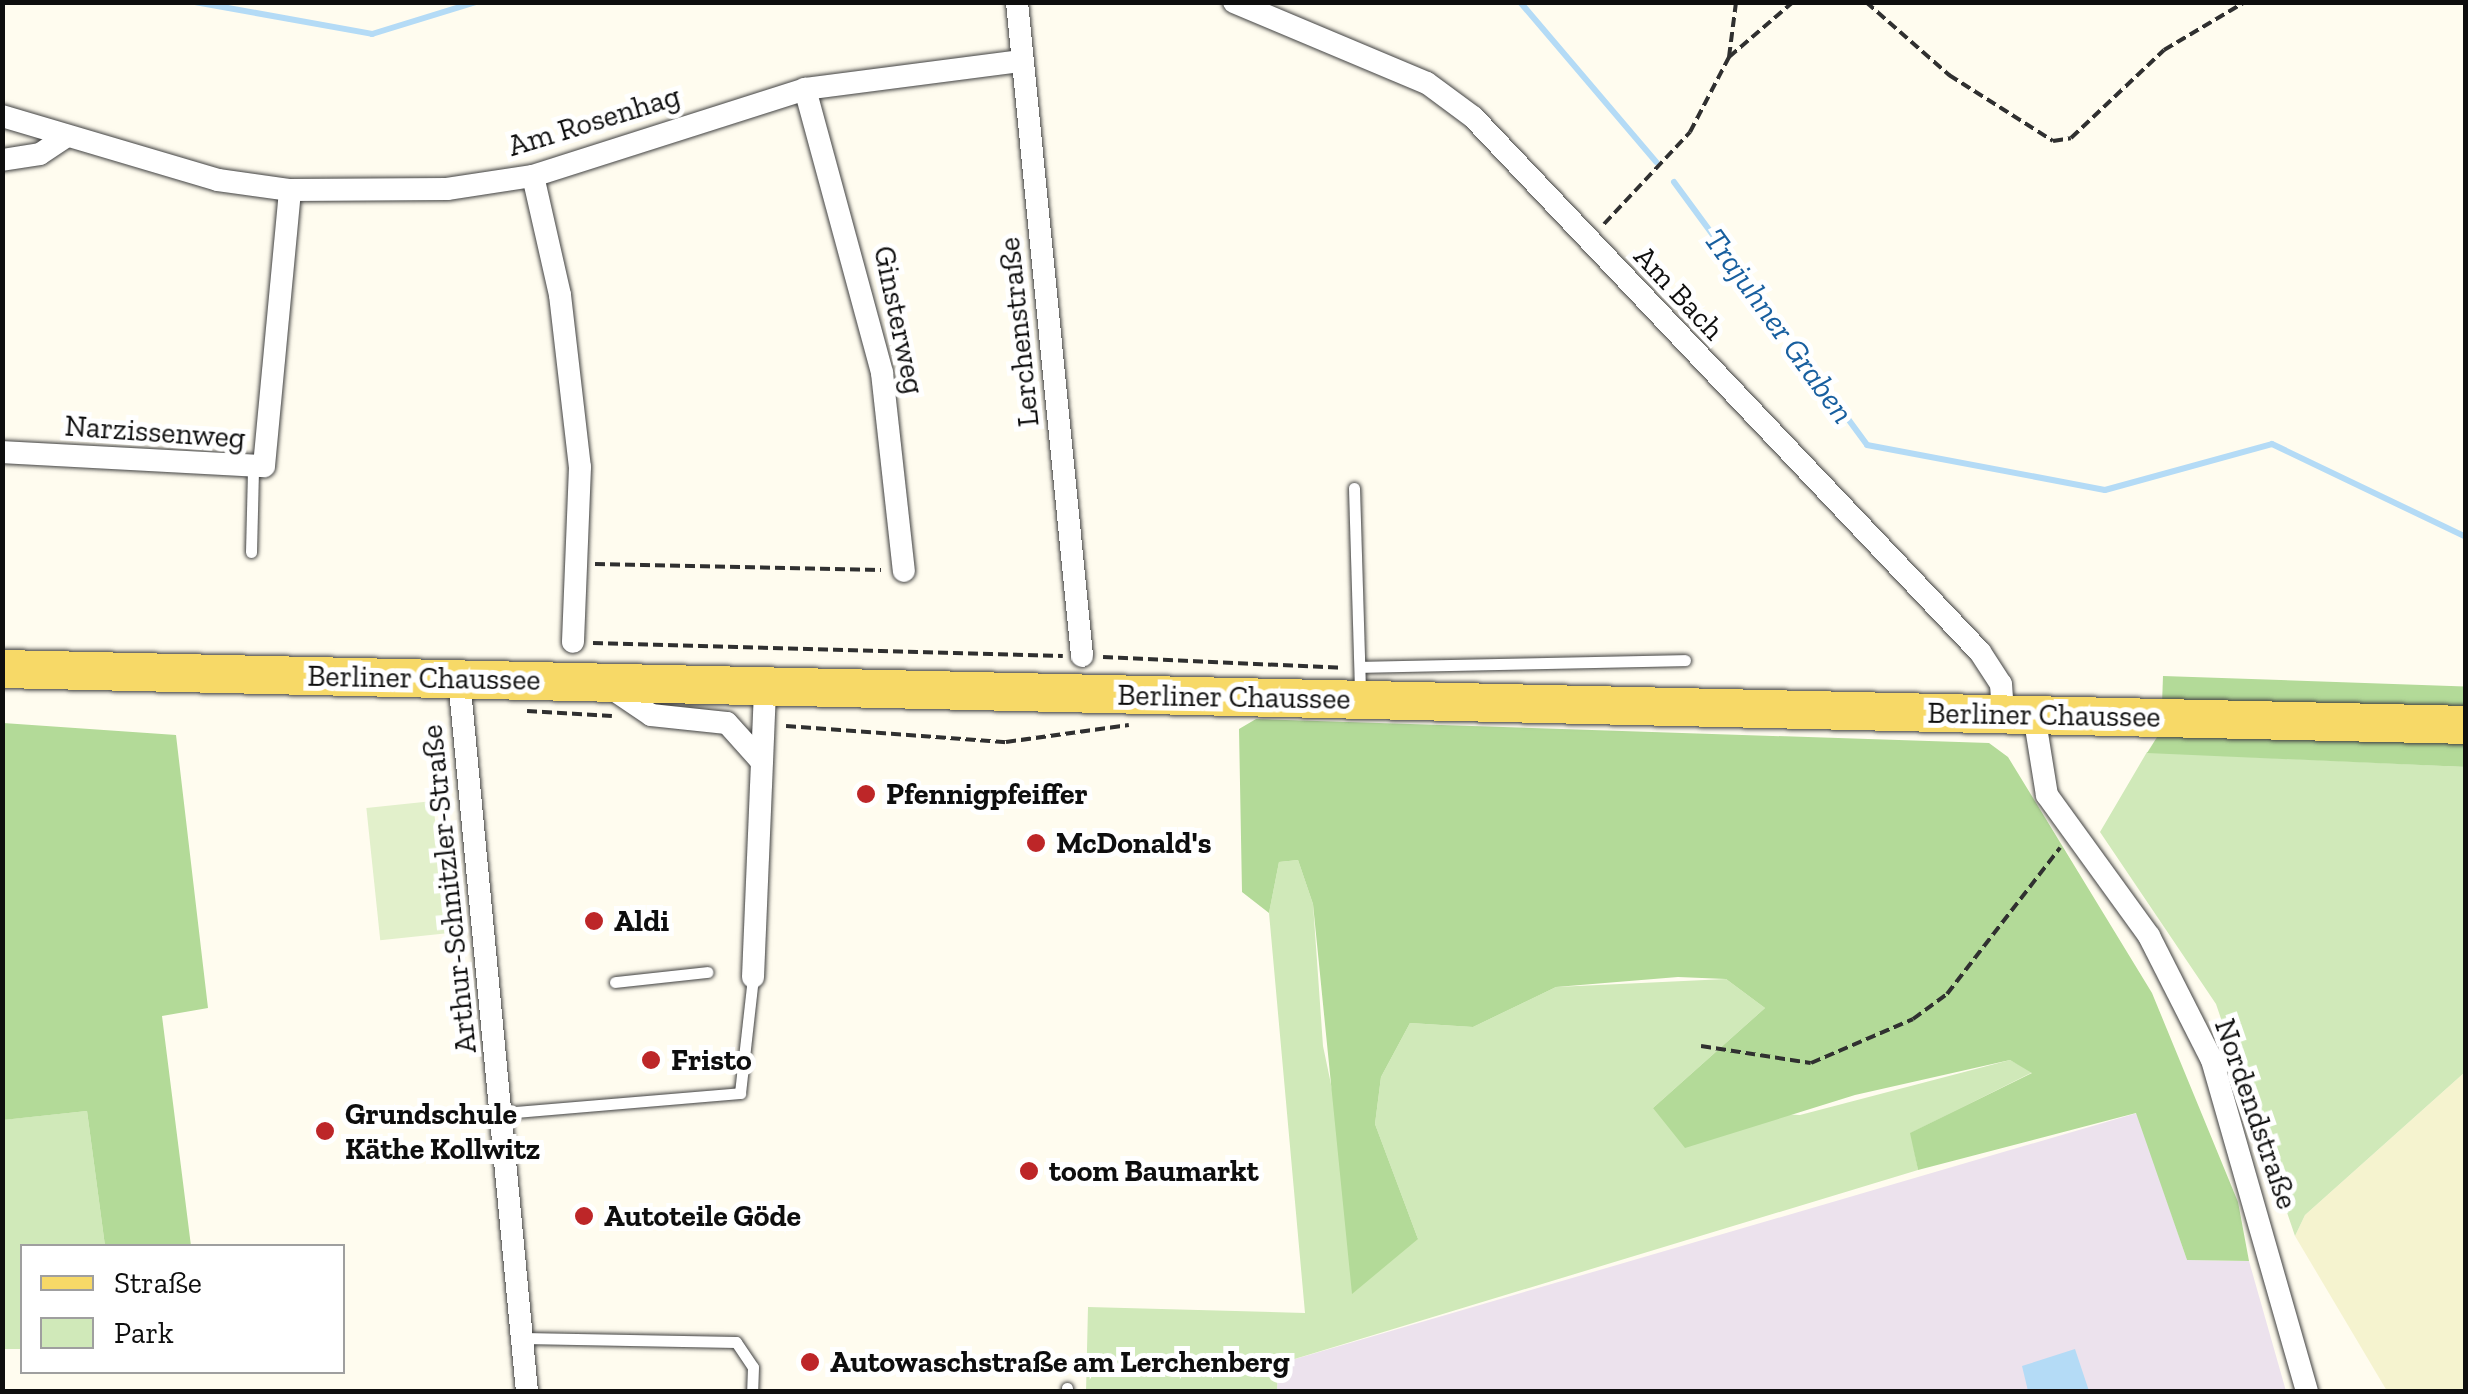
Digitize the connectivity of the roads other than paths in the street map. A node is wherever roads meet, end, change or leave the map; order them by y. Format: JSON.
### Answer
{"nodes":[{"id":1,"x":1017,"y":2,"type":"edge"},
{"id":2,"x":1234,"y":2,"type":"edge"},
{"id":3,"x":1022,"y":61,"type":"junction"},
{"id":4,"x":804,"y":89,"type":"junction"},
{"id":5,"x":2,"y":116,"type":"edge"},
{"id":6,"x":64,"y":138,"type":"junction"},
{"id":7,"x":2,"y":160,"type":"edge"},
{"id":8,"x":533,"y":176,"type":"junction"},
{"id":9,"x":290,"y":190,"type":"junction"},
{"id":10,"x":2,"y":452,"type":"edge"},
{"id":11,"x":253,"y":470,"type":"junction"},
{"id":12,"x":1354,"y":488,"type":"dead end"},
{"id":13,"x":251,"y":552,"type":"dead end"},
{"id":14,"x":904,"y":571,"type":"road end"},
{"id":15,"x":574,"y":642,"type":"road end"},
{"id":16,"x":1082,"y":656,"type":"dead end"},
{"id":17,"x":1686,"y":660,"type":"dead end"},
{"id":18,"x":2,"y":669,"type":"edge"},
{"id":19,"x":458,"y":679,"type":"junction"},
{"id":20,"x":602,"y":682,"type":"junction"},
{"id":21,"x":1366,"y":686,"type":"junction"},
{"id":22,"x":765,"y":687,"type":"junction"},
{"id":23,"x":2019,"y":714,"type":"junction"},
{"id":24,"x":2466,"y":725,"type":"edge"},
{"id":25,"x":762,"y":762,"type":"junction"},
{"id":26,"x":706,"y":972,"type":"dead end"},
{"id":27,"x":753,"y":977,"type":"joint"},
{"id":28,"x":614,"y":982,"type":"dead end"},
{"id":29,"x":503,"y":1113,"type":"junction"},
{"id":30,"x":523,"y":1338,"type":"junction"},
{"id":31,"x":526,"y":1392,"type":"edge"},
{"id":32,"x":752,"y":1392,"type":"edge"},
{"id":33,"x":2308,"y":1392,"type":"edge"}],
"edges":[{"from":1,"to":3,"type":"street","name":"Lerchenstraße"},
{"from":2,"to":23,"type":"street","name":"Am Bach"},
{"from":3,"to":4,"type":"street","name":"Am Rosenhag"},
{"from":3,"to":16,"type":"street","name":"Lerchenstraße"},
{"from":4,"to":8,"type":"street","name":"Am Rosenhag"},
{"from":4,"to":14,"type":"street","name":"Ginsterweg"},
{"from":5,"to":6,"type":"street","name":"Am Rosenhag"},
{"from":6,"to":7,"type":"street"},
{"from":6,"to":9,"type":"street","name":"Am Rosenhag"},
{"from":8,"to":9,"type":"street","name":"Am Rosenhag"},
{"from":8,"to":15,"type":"street"},
{"from":9,"to":11,"type":"street","name":"Narzissenweg"},
{"from":10,"to":11,"type":"street","name":"Narzissenweg"},
{"from":11,"to":13,"type":"lane"},
{"from":12,"to":21,"type":"lane"},
{"from":17,"to":21,"type":"lane"},
{"from":18,"to":19,"type":"main road","name":"Berliner Chaussee"},
{"from":19,"to":20,"type":"main road","name":"Berliner Chaussee"},
{"from":19,"to":29,"type":"street","name":"Arthur-Schnitzler-Straße"},
{"from":20,"to":22,"type":"main road","name":"Berliner Chaussee"},
{"from":20,"to":25,"type":"street"},
{"from":21,"to":22,"type":"main road","name":"Berliner Chaussee"},
{"from":21,"to":23,"type":"main road","name":"Berliner Chaussee"},
{"from":22,"to":25,"type":"street"},
{"from":23,"to":24,"type":"main road","name":"Berliner Chaussee"},
{"from":23,"to":33,"type":"street","name":"Nordendstraße"},
{"from":25,"to":27,"type":"street"},
{"from":26,"to":28,"type":"lane"},
{"from":27,"to":29,"type":"lane"},
{"from":29,"to":30,"type":"street","name":"Arthur-Schnitzler-Straße"},
{"from":30,"to":31,"type":"street","name":"Arthur-Schnitzler-Straße"},
{"from":30,"to":32,"type":"lane"}]}
